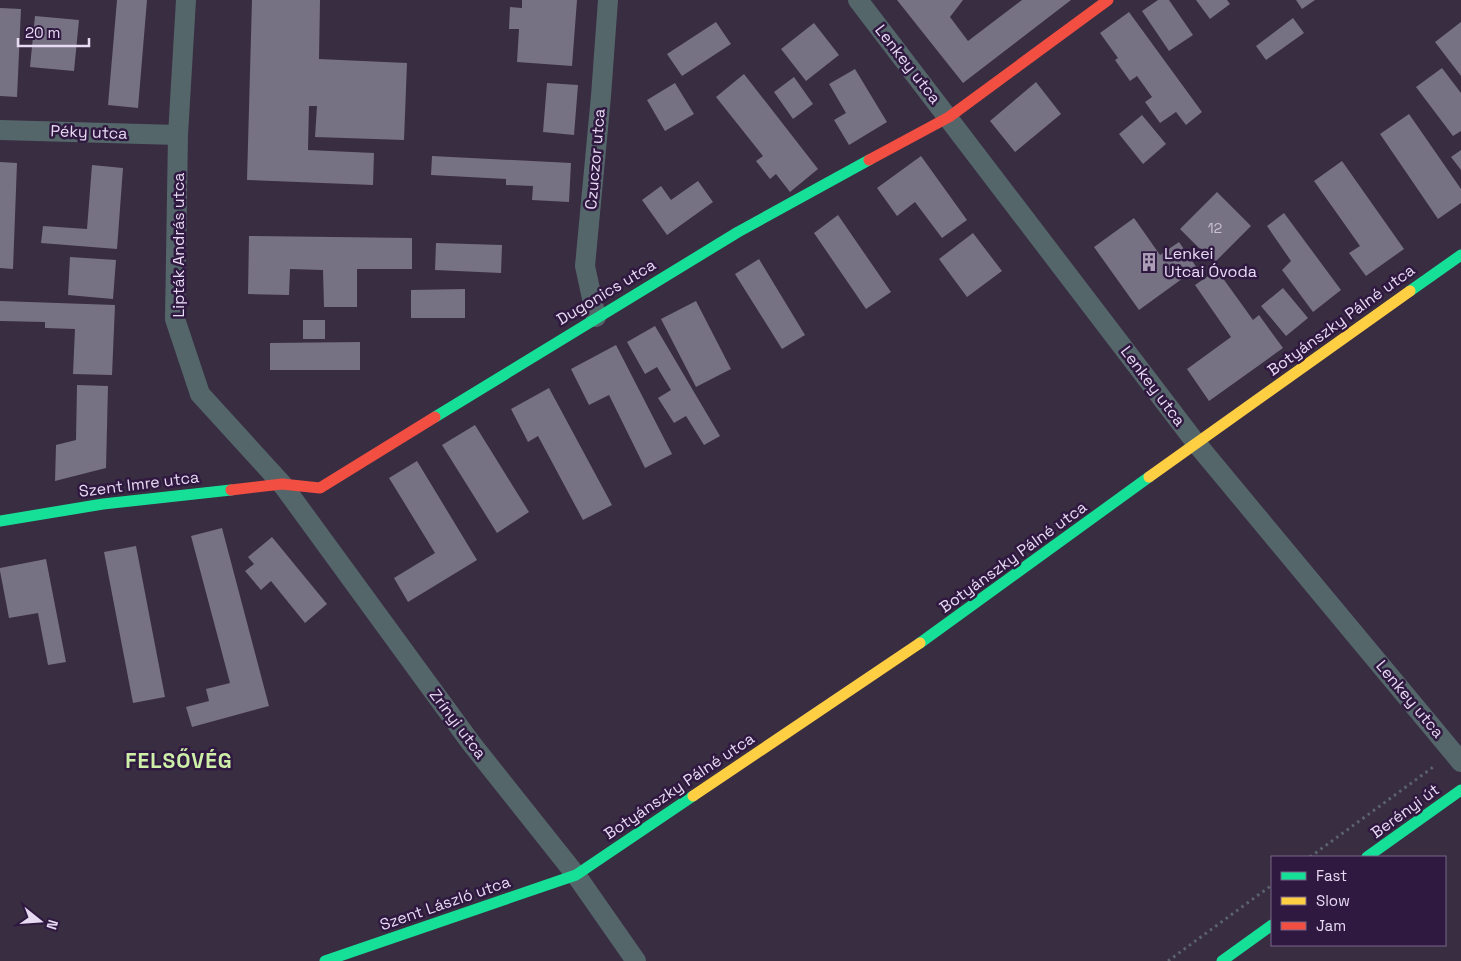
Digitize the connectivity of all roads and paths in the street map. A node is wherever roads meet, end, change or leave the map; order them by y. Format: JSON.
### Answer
{"nodes":[{"id":1,"x":186,"y":0,"type":"edge"},
{"id":2,"x":608,"y":0,"type":"edge"},
{"id":3,"x":858,"y":0,"type":"edge"},
{"id":4,"x":1108,"y":0,"type":"edge"},
{"id":5,"x":949,"y":117,"type":"junction"},
{"id":6,"x":0,"y":130,"type":"edge"},
{"id":7,"x":178,"y":135,"type":"junction"},
{"id":8,"x":1461,"y":254,"type":"edge"},
{"id":9,"x":596,"y":317,"type":"junction"},
{"id":10,"x":1196,"y":444,"type":"junction"},
{"id":11,"x":282,"y":484,"type":"junction"},
{"id":12,"x":0,"y":521,"type":"edge"},
{"id":13,"x":1457,"y":757,"type":"edge"},
{"id":14,"x":1461,"y":790,"type":"edge"},
{"id":15,"x":1311,"y":856,"type":"edge"},
{"id":16,"x":1368,"y":856,"type":"edge"},
{"id":17,"x":576,"y":875,"type":"junction"},
{"id":18,"x":1271,"y":886,"type":"edge"},
{"id":19,"x":1271,"y":926,"type":"edge"},
{"id":20,"x":324,"y":961,"type":"edge"},
{"id":21,"x":636,"y":961,"type":"edge"},
{"id":22,"x":1168,"y":961,"type":"edge"},
{"id":23,"x":1222,"y":961,"type":"edge"}],
"edges":[{"from":1,"to":7,"type":"street","name":"Lipták András utca"},
{"from":2,"to":9,"type":"street","name":"Czuczor utca"},
{"from":3,"to":5,"type":"street","name":"Lenkey utca"},
{"from":4,"to":5,"type":"street","name":"Dugonics utca"},
{"from":5,"to":9,"type":"street","name":"Dugonics utca"},
{"from":5,"to":10,"type":"street","name":"Lenkey utca"},
{"from":6,"to":7,"type":"street","name":"Péky utca"},
{"from":7,"to":11,"type":"street","name":"Lipták András utca"},
{"from":8,"to":10,"type":"street","name":"Botyánszky Pálné utca"},
{"from":9,"to":11,"type":"street","name":"Dugonics utca"},
{"from":10,"to":13,"type":"street","name":"Lenkey utca"},
{"from":10,"to":17,"type":"street","name":"Botyánszky Pálné utca"},
{"from":11,"to":12,"type":"street","name":"Szent Imre utca"},
{"from":11,"to":17,"type":"street","name":"Zrínyi utca"},
{"from":13,"to":15,"type":"path"},
{"from":14,"to":16,"type":"street","name":"Berényi út"},
{"from":17,"to":20,"type":"street","name":"Szent László utca"},
{"from":17,"to":21,"type":"street","name":"Zrínyi utca"},
{"from":18,"to":22,"type":"path"},
{"from":19,"to":23,"type":"street"}]}
